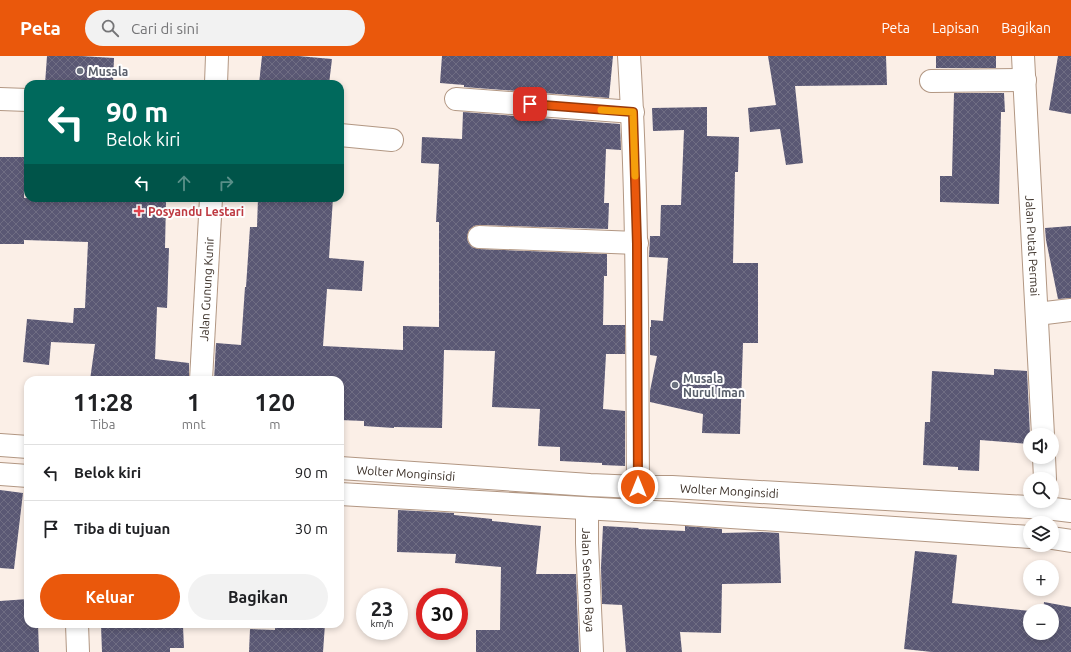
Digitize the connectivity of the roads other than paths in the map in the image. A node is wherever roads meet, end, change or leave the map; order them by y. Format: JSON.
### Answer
{"nodes":[{"id":1,"x":217,"y":56,"type":"edge"},
{"id":2,"x":629,"y":56,"type":"edge"},
{"id":3,"x":1023,"y":56,"type":"edge"},
{"id":4,"x":216,"y":80,"type":"edge"},
{"id":5,"x":1025,"y":80,"type":"junction"},
{"id":6,"x":931,"y":81,"type":"dead end"},
{"id":7,"x":0,"y":99,"type":"edge"},
{"id":8,"x":456,"y":99,"type":"dead end"},
{"id":9,"x":24,"y":100,"type":"edge"},
{"id":10,"x":633,"y":112,"type":"junction"},
{"id":11,"x":344,"y":135,"type":"edge"},
{"id":12,"x":392,"y":140,"type":"dead end"},
{"id":13,"x":211,"y":202,"type":"edge"},
{"id":14,"x":479,"y":237,"type":"dead end"},
{"id":15,"x":637,"y":244,"type":"junction"},
{"id":16,"x":1071,"y":310,"type":"edge"},
{"id":17,"x":1037,"y":314,"type":"junction"},
{"id":18,"x":200,"y":376,"type":"edge"},
{"id":19,"x":1043,"y":428,"type":"edge"},
{"id":20,"x":0,"y":445,"type":"edge"},
{"id":21,"x":24,"y":447,"type":"edge"},
{"id":22,"x":344,"y":468,"type":"edge"},
{"id":23,"x":0,"y":474,"type":"edge"},
{"id":24,"x":24,"y":476,"type":"edge"},
{"id":25,"x":638,"y":487,"type":"junction"},
{"id":26,"x":672,"y":487,"type":"junction"},
{"id":27,"x":344,"y":494,"type":"edge"},
{"id":28,"x":1023,"y":504,"type":"edge"},
{"id":29,"x":1058,"y":508,"type":"edge"},
{"id":30,"x":587,"y":509,"type":"junction"},
{"id":31,"x":1071,"y":511,"type":"edge"},
{"id":32,"x":671,"y":513,"type":"junction"},
{"id":33,"x":1023,"y":536,"type":"edge"},
{"id":34,"x":1059,"y":539,"type":"edge"},
{"id":35,"x":1071,"y":540,"type":"edge"},
{"id":36,"x":77,"y":628,"type":"edge"},
{"id":37,"x":78,"y":652,"type":"edge"},
{"id":38,"x":592,"y":652,"type":"edge"}],
"edges":[{"from":1,"to":4,"type":"street"},
{"from":2,"to":10,"type":"street"},
{"from":3,"to":5,"type":"street","name":"Jalan Putat Permai"},
{"from":5,"to":6,"type":"street"},
{"from":5,"to":17,"type":"street","name":"Jalan Putat Permai"},
{"from":7,"to":9,"type":"street"},
{"from":8,"to":10,"type":"street"},
{"from":10,"to":15,"type":"street"},
{"from":11,"to":12,"type":"street"},
{"from":13,"to":18,"type":"street","name":"Jalan Gunung Kunir"},
{"from":14,"to":15,"type":"street"},
{"from":15,"to":25,"type":"street"},
{"from":16,"to":17,"type":"street"},
{"from":17,"to":19,"type":"street","name":"Jalan Putat Permai"},
{"from":20,"to":21,"type":"street"},
{"from":22,"to":25,"type":"street","name":"Wolter Monginsidi"},
{"from":23,"to":24,"type":"street"},
{"from":25,"to":26,"type":"street","name":"Wolter Monginsidi"},
{"from":26,"to":28,"type":"street","name":"Wolter Monginsidi"},
{"from":26,"to":32,"type":"street"},
{"from":27,"to":30,"type":"street"},
{"from":29,"to":31,"type":"street","name":"Wolter Monginsidi"},
{"from":30,"to":32,"type":"street"},
{"from":30,"to":38,"type":"street","name":"Jalan Sentono Raya"},
{"from":32,"to":33,"type":"street"},
{"from":34,"to":35,"type":"street"},
{"from":36,"to":37,"type":"street"}]}
